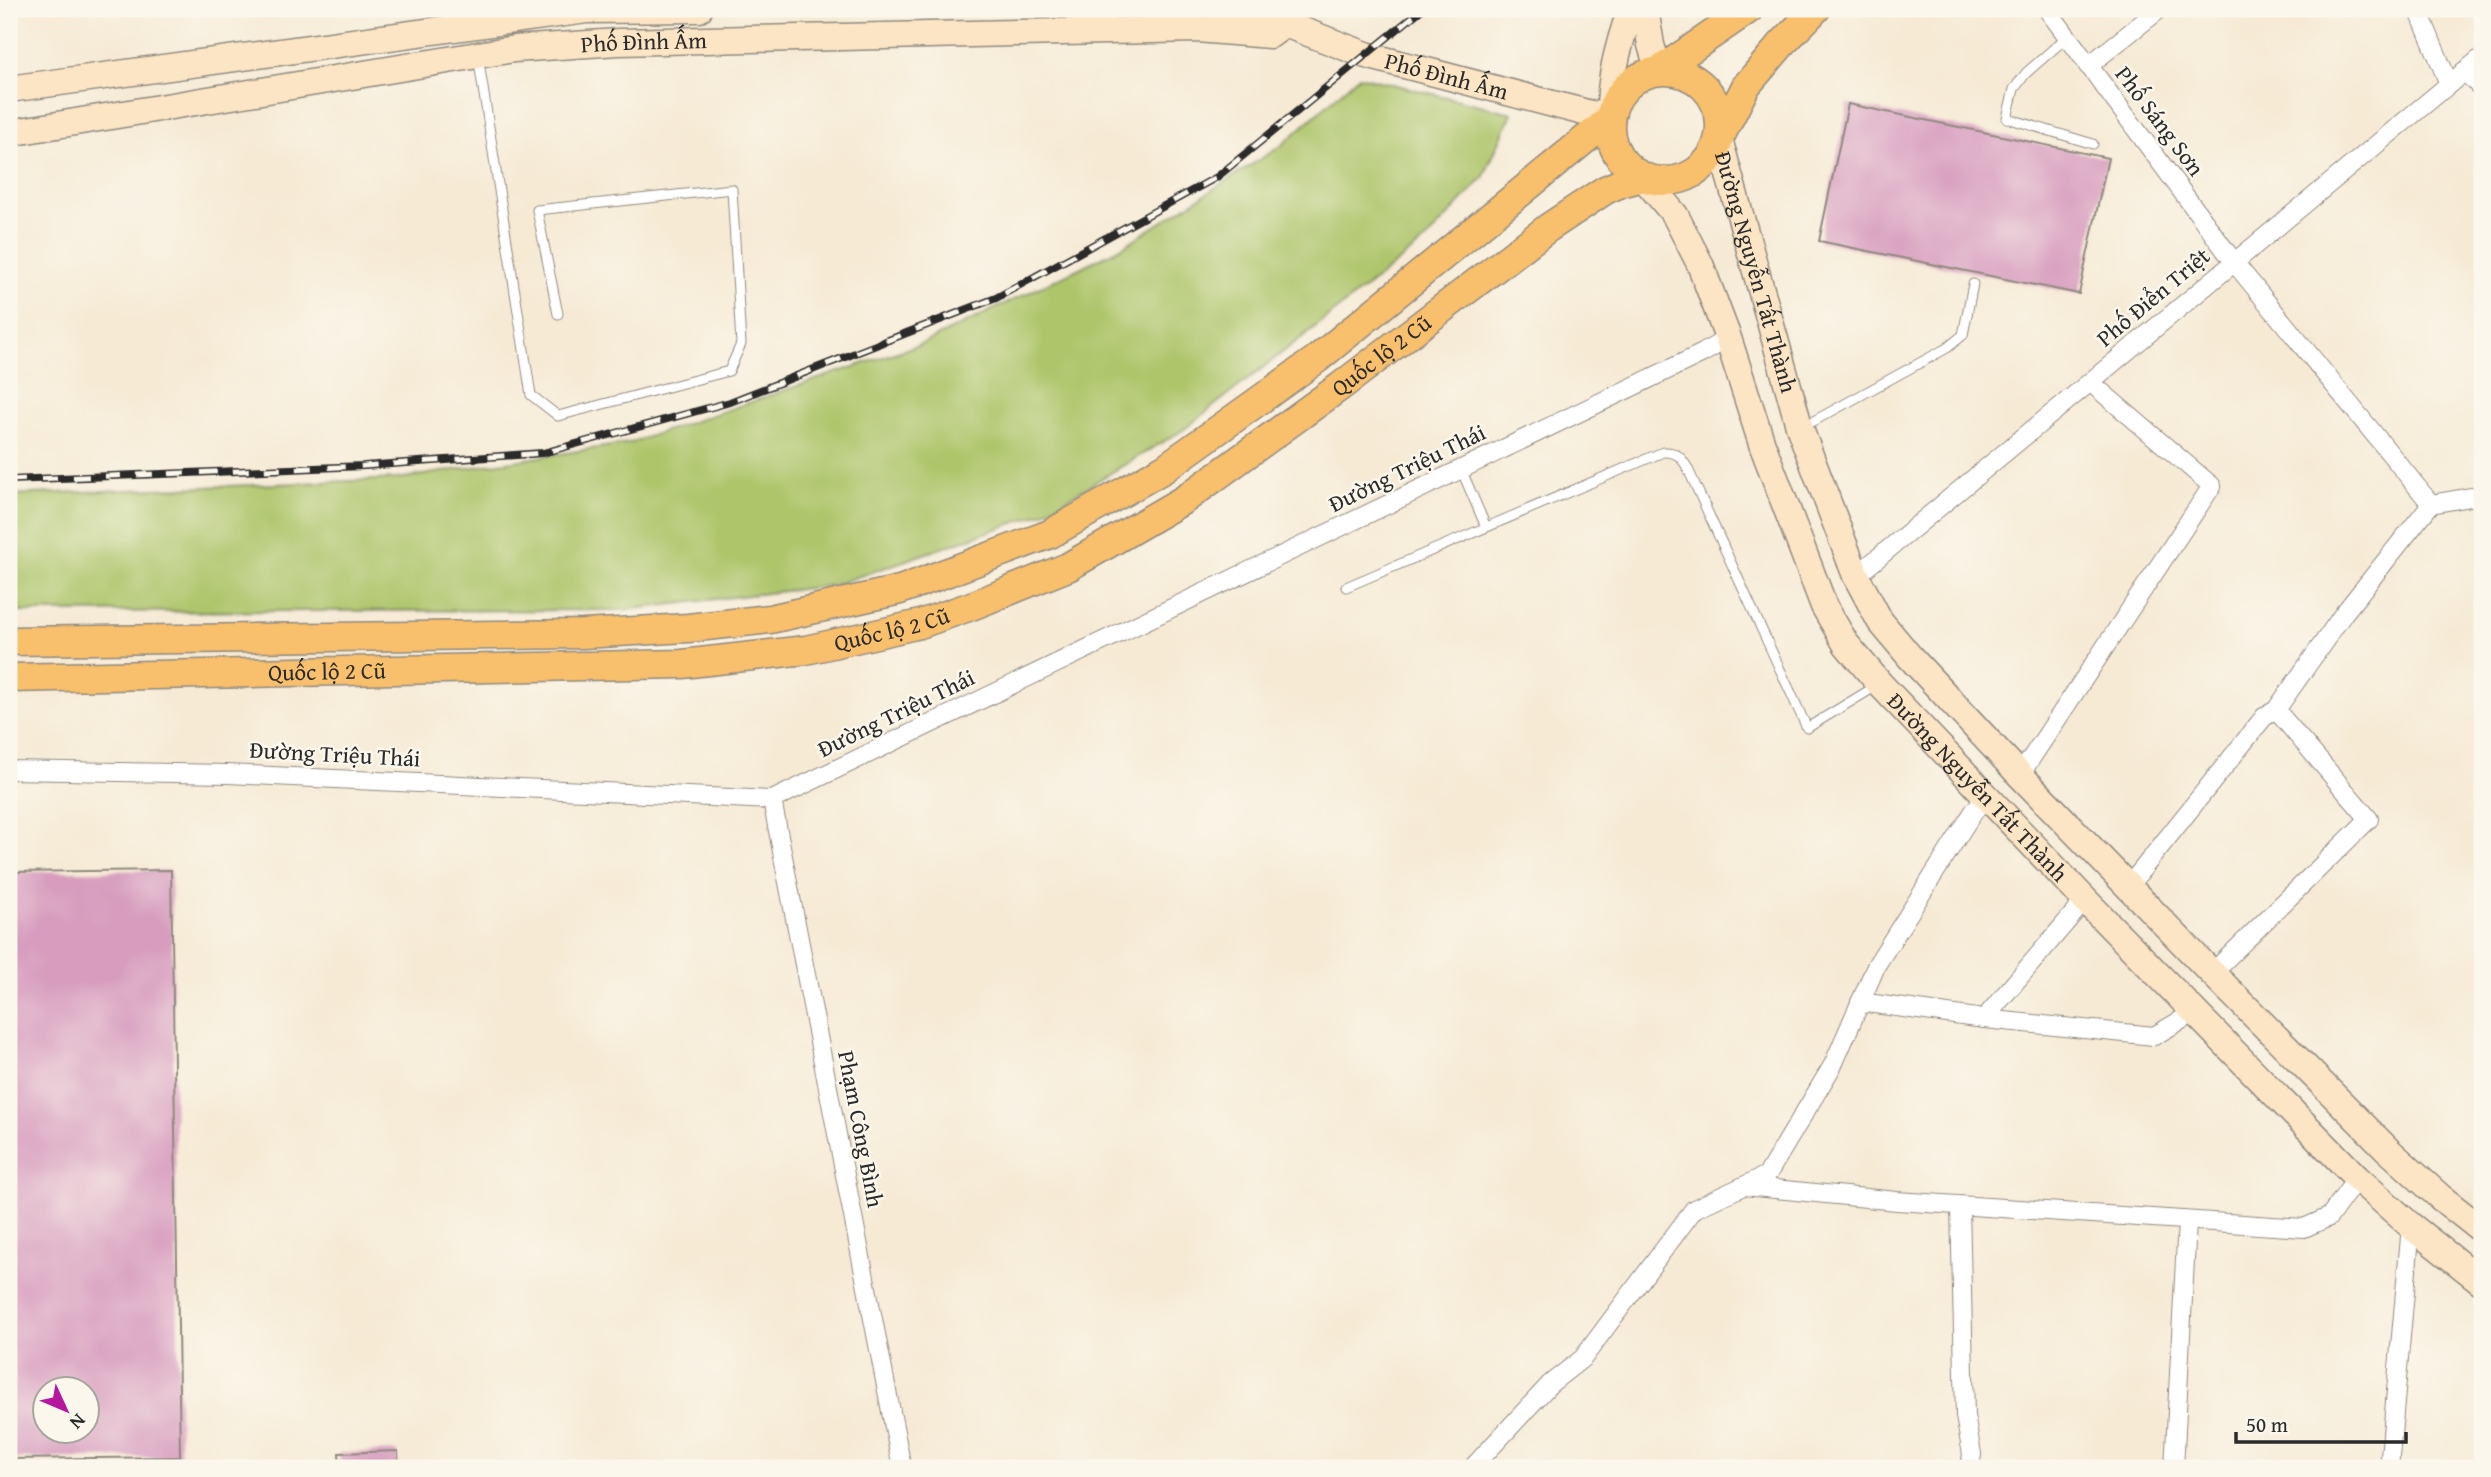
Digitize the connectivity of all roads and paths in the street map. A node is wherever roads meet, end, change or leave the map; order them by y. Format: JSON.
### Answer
{"nodes":[{"id":1,"x":699,"y":9,"type":"edge"},
{"id":2,"x":1217,"y":9,"type":"edge"},
{"id":3,"x":1631,"y":9,"type":"edge"},
{"id":4,"x":1645,"y":9,"type":"edge"},
{"id":5,"x":1749,"y":9,"type":"edge"},
{"id":6,"x":1816,"y":9,"type":"edge"},
{"id":7,"x":2047,"y":9,"type":"edge"},
{"id":8,"x":2160,"y":9,"type":"edge"},
{"id":9,"x":2418,"y":9,"type":"edge"},
{"id":10,"x":470,"y":16,"type":"edge"},
{"id":11,"x":1285,"y":17,"type":"edge"},
{"id":12,"x":2067,"y":37,"type":"junction"},
{"id":13,"x":478,"y":55,"type":"junction"},
{"id":14,"x":2482,"y":57,"type":"edge"},
{"id":15,"x":2088,"y":66,"type":"junction"},
{"id":16,"x":1659,"y":71,"type":"junction"},
{"id":17,"x":2465,"y":71,"type":"junction"},
{"id":18,"x":2449,"y":84,"type":"junction"},
{"id":19,"x":9,"y":89,"type":"edge"},
{"id":20,"x":2482,"y":89,"type":"edge"},
{"id":21,"x":1610,"y":119,"type":"junction"},
{"id":22,"x":9,"y":133,"type":"edge"},
{"id":23,"x":1719,"y":139,"type":"junction"},
{"id":24,"x":2093,"y":144,"type":"dead end"},
{"id":25,"x":1643,"y":177,"type":"junction"},
{"id":26,"x":2234,"y":262,"type":"junction"},
{"id":27,"x":1973,"y":284,"type":"dead end"},
{"id":28,"x":558,"y":314,"type":"dead end"},
{"id":29,"x":1728,"y":338,"type":"junction"},
{"id":30,"x":2090,"y":382,"type":"junction"},
{"id":31,"x":1800,"y":429,"type":"junction"},
{"id":32,"x":1461,"y":469,"type":"junction"},
{"id":33,"x":2482,"y":495,"type":"edge"},
{"id":34,"x":2431,"y":504,"type":"junction"},
{"id":35,"x":1486,"y":527,"type":"junction"},
{"id":36,"x":1856,"y":576,"type":"junction"},
{"id":37,"x":1346,"y":587,"type":"dead end"},
{"id":38,"x":9,"y":641,"type":"edge"},
{"id":39,"x":9,"y":677,"type":"edge"},
{"id":40,"x":1880,"y":684,"type":"junction"},
{"id":41,"x":2276,"y":710,"type":"junction"},
{"id":42,"x":9,"y":770,"type":"edge"},
{"id":43,"x":2020,"y":775,"type":"junction"},
{"id":44,"x":1987,"y":796,"type":"junction"},
{"id":45,"x":772,"y":800,"type":"junction"},
{"id":46,"x":2128,"y":887,"type":"junction"},
{"id":47,"x":2085,"y":900,"type":"junction"},
{"id":48,"x":2212,"y":973,"type":"junction"},
{"id":49,"x":1860,"y":1002,"type":"junction"},
{"id":50,"x":2195,"y":1012,"type":"junction"},
{"id":51,"x":1984,"y":1018,"type":"junction"},
{"id":52,"x":2357,"y":1178,"type":"junction"},
{"id":53,"x":1744,"y":1186,"type":"junction"},
{"id":54,"x":1960,"y":1206,"type":"junction"},
{"id":55,"x":2187,"y":1222,"type":"junction"},
{"id":56,"x":2412,"y":1226,"type":"junction"},
{"id":57,"x":2482,"y":1230,"type":"edge"},
{"id":58,"x":2482,"y":1282,"type":"edge"},
{"id":59,"x":902,"y":1468,"type":"edge"},
{"id":60,"x":1472,"y":1468,"type":"edge"},
{"id":61,"x":1970,"y":1468,"type":"edge"},
{"id":62,"x":2174,"y":1468,"type":"edge"},
{"id":63,"x":2389,"y":1468,"type":"edge"}],
"edges":[{"from":1,"to":10,"type":"main road","name":"Phố Đình Ấm"},
{"from":2,"to":11,"type":"main road","name":"Phố Đình Ấm"},
{"from":3,"to":21,"type":"main road"},
{"from":4,"to":16,"type":"main road"},
{"from":5,"to":16,"type":"main road"},
{"from":6,"to":23,"type":"main road"},
{"from":7,"to":12,"type":"street","name":"Phố Sáng Sơn"},
{"from":8,"to":15,"type":"street"},
{"from":9,"to":18,"type":"street"},
{"from":10,"to":13,"type":"main road"},
{"from":10,"to":19,"type":"main road","name":"Phố Đình Ấm"},
{"from":11,"to":13,"type":"main road","name":"Phố Đình Ấm"},
{"from":11,"to":21,"type":"main road","name":"Phố Đình Ấm"},
{"from":12,"to":15,"type":"street","name":"Phố Sáng Sơn"},
{"from":12,"to":24,"type":"lane"},
{"from":13,"to":22,"type":"main road","name":"Phố Đình Ấm"},
{"from":13,"to":28,"type":"lane"},
{"from":14,"to":17,"type":"street","name":"Phố Điển Triệt"},
{"from":15,"to":26,"type":"street","name":"Phố Sáng Sơn"},
{"from":16,"to":21,"type":"main road"},
{"from":16,"to":23,"type":"main road"},
{"from":17,"to":18,"type":"street","name":"Phố Điển Triệt"},
{"from":17,"to":20,"type":"street"},
{"from":18,"to":26,"type":"street","name":"Phố Điển Triệt"},
{"from":21,"to":25,"type":"main road"},
{"from":21,"to":38,"type":"main road","name":"Quốc lộ 2 Cũ"},
{"from":23,"to":25,"type":"main road"},
{"from":23,"to":31,"type":"main road","name":"Đường Nguyễn Tất Thành"},
{"from":25,"to":29,"type":"main road","name":"Đường Nguyễn Tất Thành"},
{"from":25,"to":39,"type":"main road","name":"Quốc lộ 2 Cũ"},
{"from":26,"to":30,"type":"street","name":"Phố Điển Triệt"},
{"from":26,"to":34,"type":"street","name":"Phố Sáng Sơn"},
{"from":27,"to":31,"type":"lane"},
{"from":29,"to":32,"type":"street","name":"Đường Triệu Thái"},
{"from":29,"to":40,"type":"main road","name":"Đường Nguyễn Tất Thành"},
{"from":30,"to":36,"type":"street","name":"Phố Điển Triệt"},
{"from":30,"to":43,"type":"street"},
{"from":31,"to":36,"type":"main road","name":"Đường Nguyễn Tất Thành"},
{"from":32,"to":35,"type":"lane"},
{"from":32,"to":45,"type":"street","name":"Đường Triệu Thái"},
{"from":33,"to":34,"type":"street"},
{"from":34,"to":41,"type":"street"},
{"from":35,"to":37,"type":"lane"},
{"from":35,"to":40,"type":"lane"},
{"from":36,"to":43,"type":"main road","name":"Đường Nguyễn Tất Thành"},
{"from":40,"to":44,"type":"main road","name":"Đường Nguyễn Tất Thành"},
{"from":41,"to":46,"type":"street"},
{"from":41,"to":48,"type":"street"},
{"from":42,"to":45,"type":"street","name":"Đường Triệu Thái"},
{"from":43,"to":46,"type":"main road","name":"Đường Nguyễn Tất Thành"},
{"from":44,"to":47,"type":"main road","name":"Đường Nguyễn Tất Thành"},
{"from":44,"to":49,"type":"street"},
{"from":45,"to":59,"type":"street","name":"Phạm Công Bình"},
{"from":46,"to":48,"type":"main road","name":"Đường Nguyễn Tất Thành"},
{"from":47,"to":50,"type":"main road","name":"Đường Nguyễn Tất Thành"},
{"from":47,"to":51,"type":"street"},
{"from":48,"to":57,"type":"main road","name":"Đường Nguyễn Tất Thành"},
{"from":49,"to":51,"type":"street"},
{"from":49,"to":53,"type":"street"},
{"from":50,"to":51,"type":"street"},
{"from":50,"to":52,"type":"main road","name":"Đường Nguyễn Tất Thành"},
{"from":52,"to":55,"type":"street"},
{"from":52,"to":56,"type":"main road","name":"Đường Nguyễn Tất Thành"},
{"from":53,"to":54,"type":"street"},
{"from":53,"to":60,"type":"street"},
{"from":54,"to":55,"type":"street"},
{"from":54,"to":61,"type":"street"},
{"from":55,"to":62,"type":"street"},
{"from":56,"to":58,"type":"main road","name":"Đường Nguyễn Tất Thành"},
{"from":56,"to":63,"type":"street"}]}
